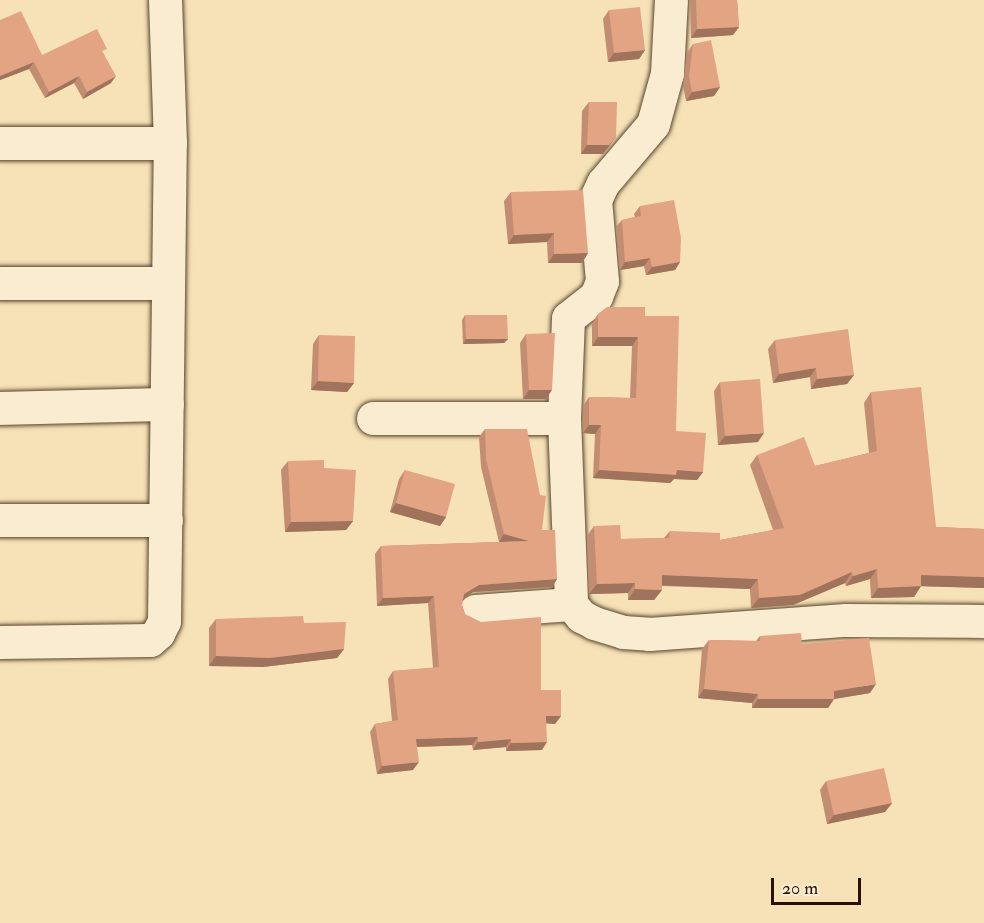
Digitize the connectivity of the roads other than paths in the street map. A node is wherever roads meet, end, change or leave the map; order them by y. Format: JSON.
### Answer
{"nodes":[{"id":1,"x":165,"y":0,"type":"edge"},
{"id":2,"x":671,"y":0,"type":"edge"},
{"id":3,"x":0,"y":143,"type":"edge"},
{"id":4,"x":170,"y":143,"type":"junction"},
{"id":5,"x":0,"y":283,"type":"edge"},
{"id":6,"x":167,"y":283,"type":"junction"},
{"id":7,"x":167,"y":404,"type":"junction"},
{"id":8,"x":0,"y":408,"type":"edge"},
{"id":9,"x":373,"y":418,"type":"dead end"},
{"id":10,"x":564,"y":418,"type":"junction"},
{"id":11,"x":0,"y":520,"type":"edge"},
{"id":12,"x":166,"y":520,"type":"junction"},
{"id":13,"x":571,"y":604,"type":"junction"},
{"id":14,"x":475,"y":611,"type":"dead end"},
{"id":15,"x":984,"y":621,"type":"edge"},
{"id":16,"x":0,"y":642,"type":"edge"}],
"edges":[{"from":1,"to":4,"type":"street"},
{"from":2,"to":10,"type":"street"},
{"from":3,"to":4,"type":"street"},
{"from":4,"to":6,"type":"street"},
{"from":5,"to":6,"type":"street"},
{"from":6,"to":7,"type":"street"},
{"from":7,"to":8,"type":"street"},
{"from":7,"to":12,"type":"street"},
{"from":9,"to":10,"type":"street"},
{"from":10,"to":13,"type":"street"},
{"from":11,"to":12,"type":"street"},
{"from":12,"to":16,"type":"street"},
{"from":13,"to":14,"type":"street"},
{"from":13,"to":15,"type":"street"}]}
